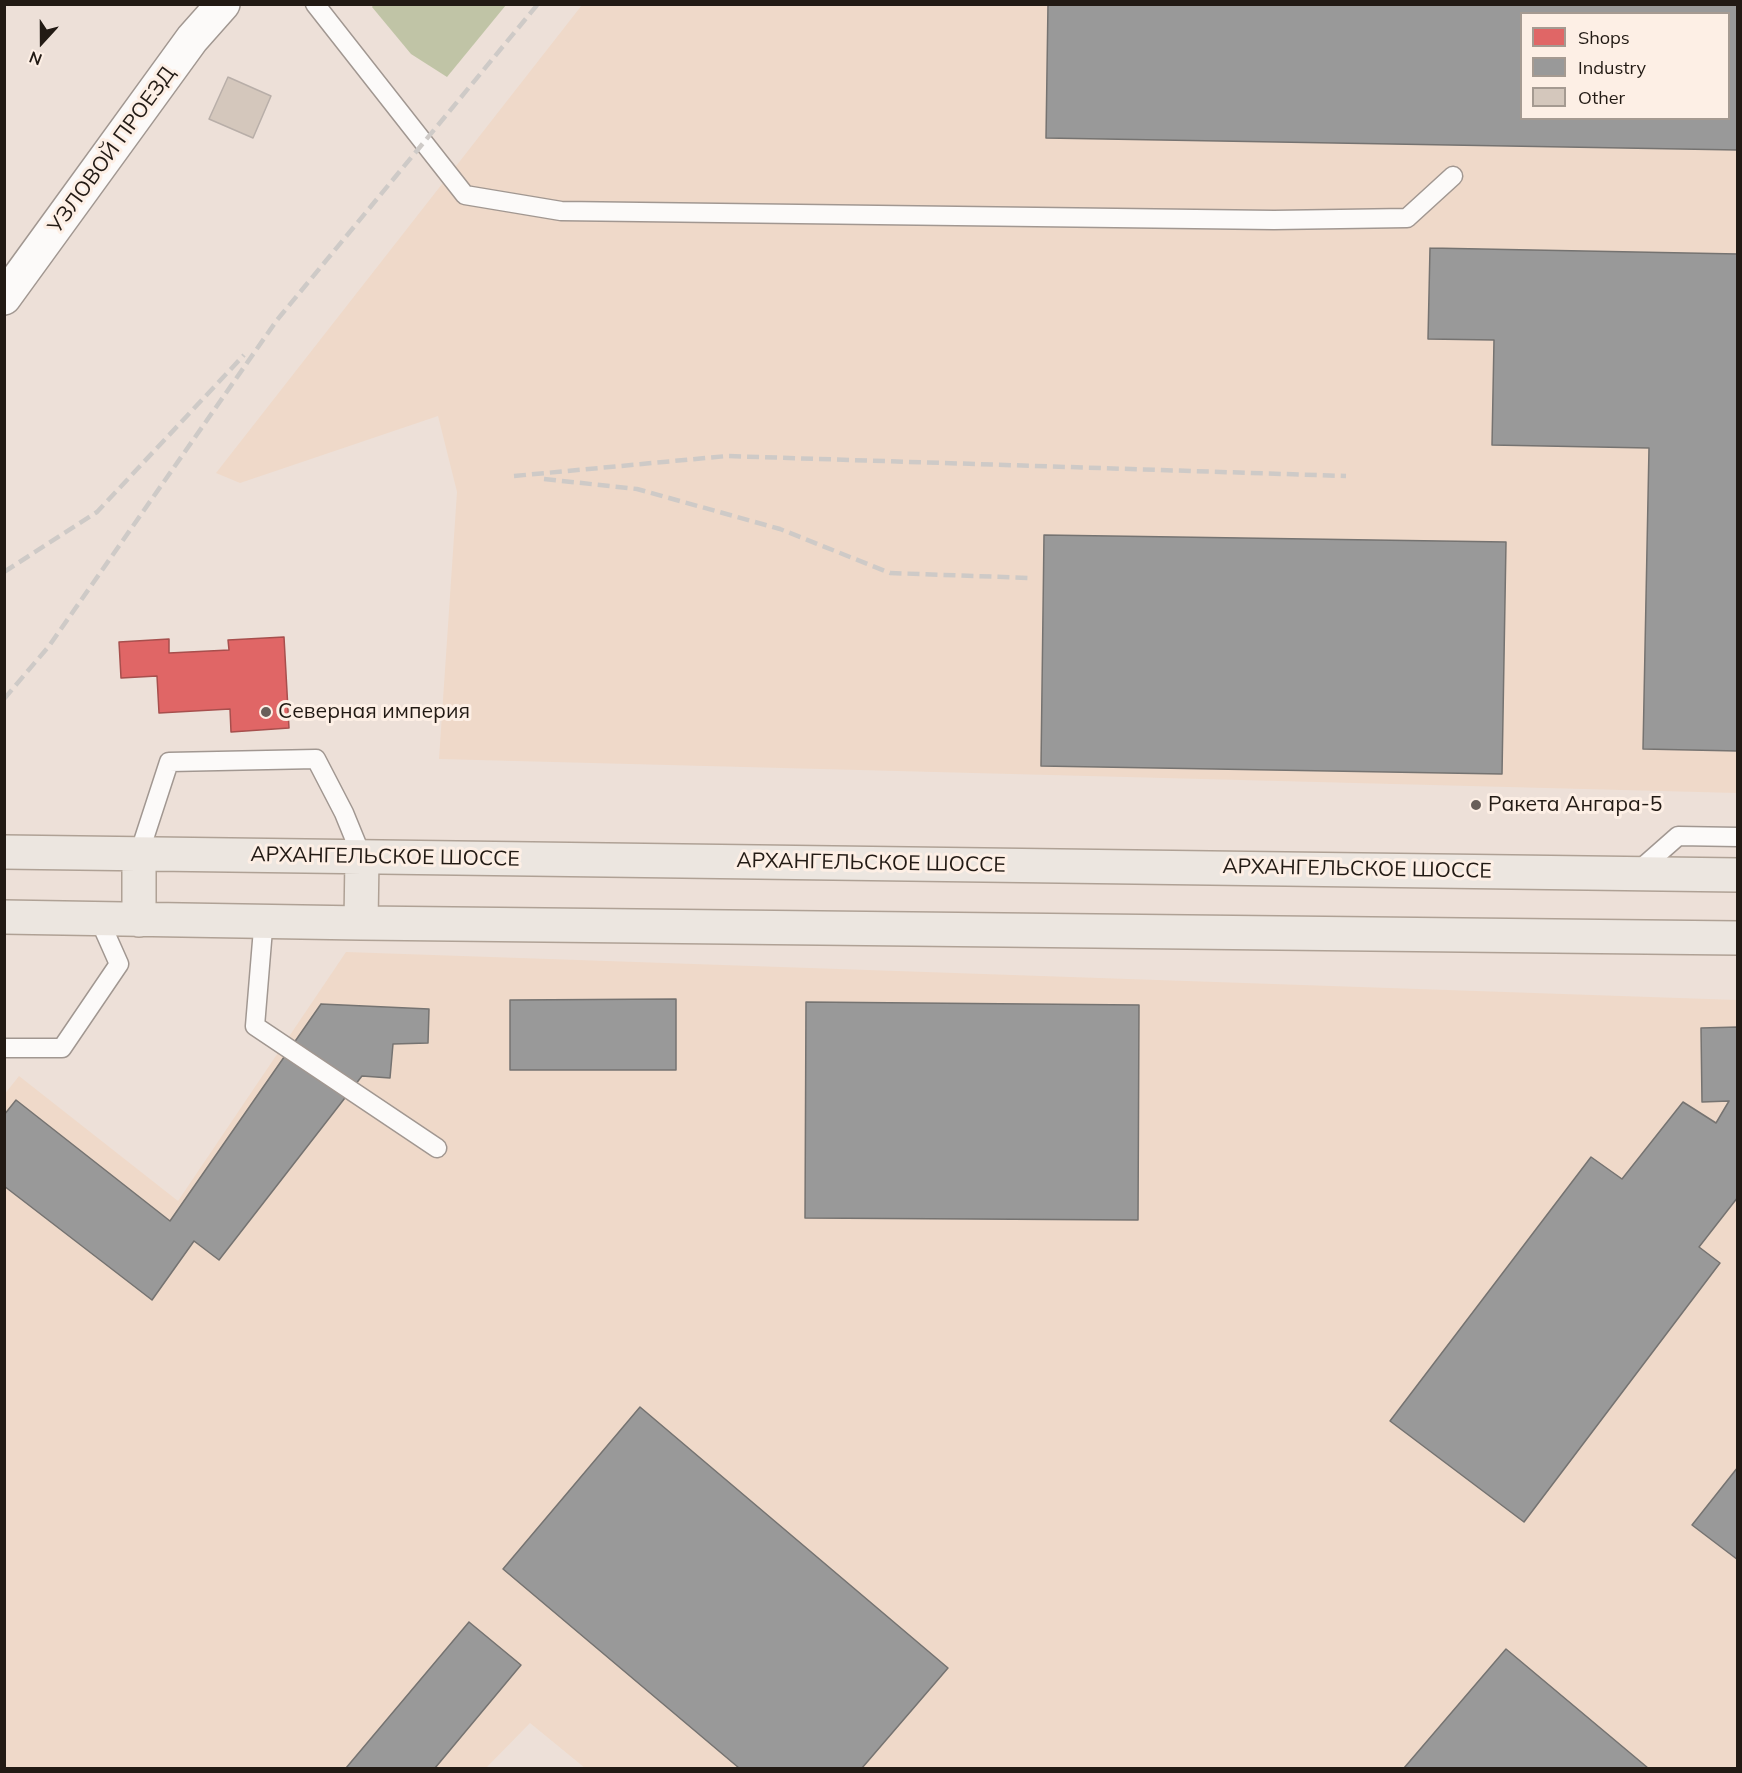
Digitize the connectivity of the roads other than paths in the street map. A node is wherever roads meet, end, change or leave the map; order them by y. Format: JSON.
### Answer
{"nodes":[{"id":1,"x":223,"y":4,"type":"edge"},
{"id":2,"x":315,"y":4,"type":"edge"},
{"id":3,"x":1453,"y":176,"type":"dead end"},
{"id":4,"x":4,"y":298,"type":"edge"},
{"id":5,"x":1737,"y":837,"type":"edge"},
{"id":6,"x":4,"y":852,"type":"edge"},
{"id":7,"x":139,"y":854,"type":"junction"},
{"id":8,"x":362,"y":856,"type":"junction"},
{"id":9,"x":1636,"y":874,"type":"junction"},
{"id":10,"x":1737,"y":875,"type":"edge"},
{"id":11,"x":4,"y":916,"type":"edge"},
{"id":12,"x":99,"y":919,"type":"junction"},
{"id":13,"x":139,"y":920,"type":"junction"},
{"id":14,"x":361,"y":923,"type":"junction"},
{"id":15,"x":263,"y":929,"type":"dead end"},
{"id":16,"x":1737,"y":938,"type":"edge"},
{"id":17,"x":4,"y":1048,"type":"edge"},
{"id":18,"x":437,"y":1148,"type":"dead end"}],
"edges":[{"from":1,"to":4,"type":"street","name":"УЗЛОВОЙ ПРОЕЗД"},
{"from":2,"to":3,"type":"lane"},
{"from":5,"to":9,"type":"lane"},
{"from":6,"to":7,"type":"main road","name":"АРХАНГЕЛЬСКОЕ ШОССЕ"},
{"from":7,"to":8,"type":"main road","name":"АРХАНГЕЛЬСКОЕ ШОССЕ"},
{"from":7,"to":8,"type":"lane"},
{"from":7,"to":13,"type":"main road"},
{"from":8,"to":9,"type":"main road","name":"АРХАНГЕЛЬСКОЕ ШОССЕ"},
{"from":8,"to":14,"type":"main road"},
{"from":9,"to":10,"type":"main road","name":"АРХАНГЕЛЬСКОЕ ШОССЕ"},
{"from":11,"to":12,"type":"main road"},
{"from":12,"to":13,"type":"main road"},
{"from":12,"to":17,"type":"lane"},
{"from":13,"to":14,"type":"main road"},
{"from":14,"to":16,"type":"main road"},
{"from":15,"to":18,"type":"lane"}]}
